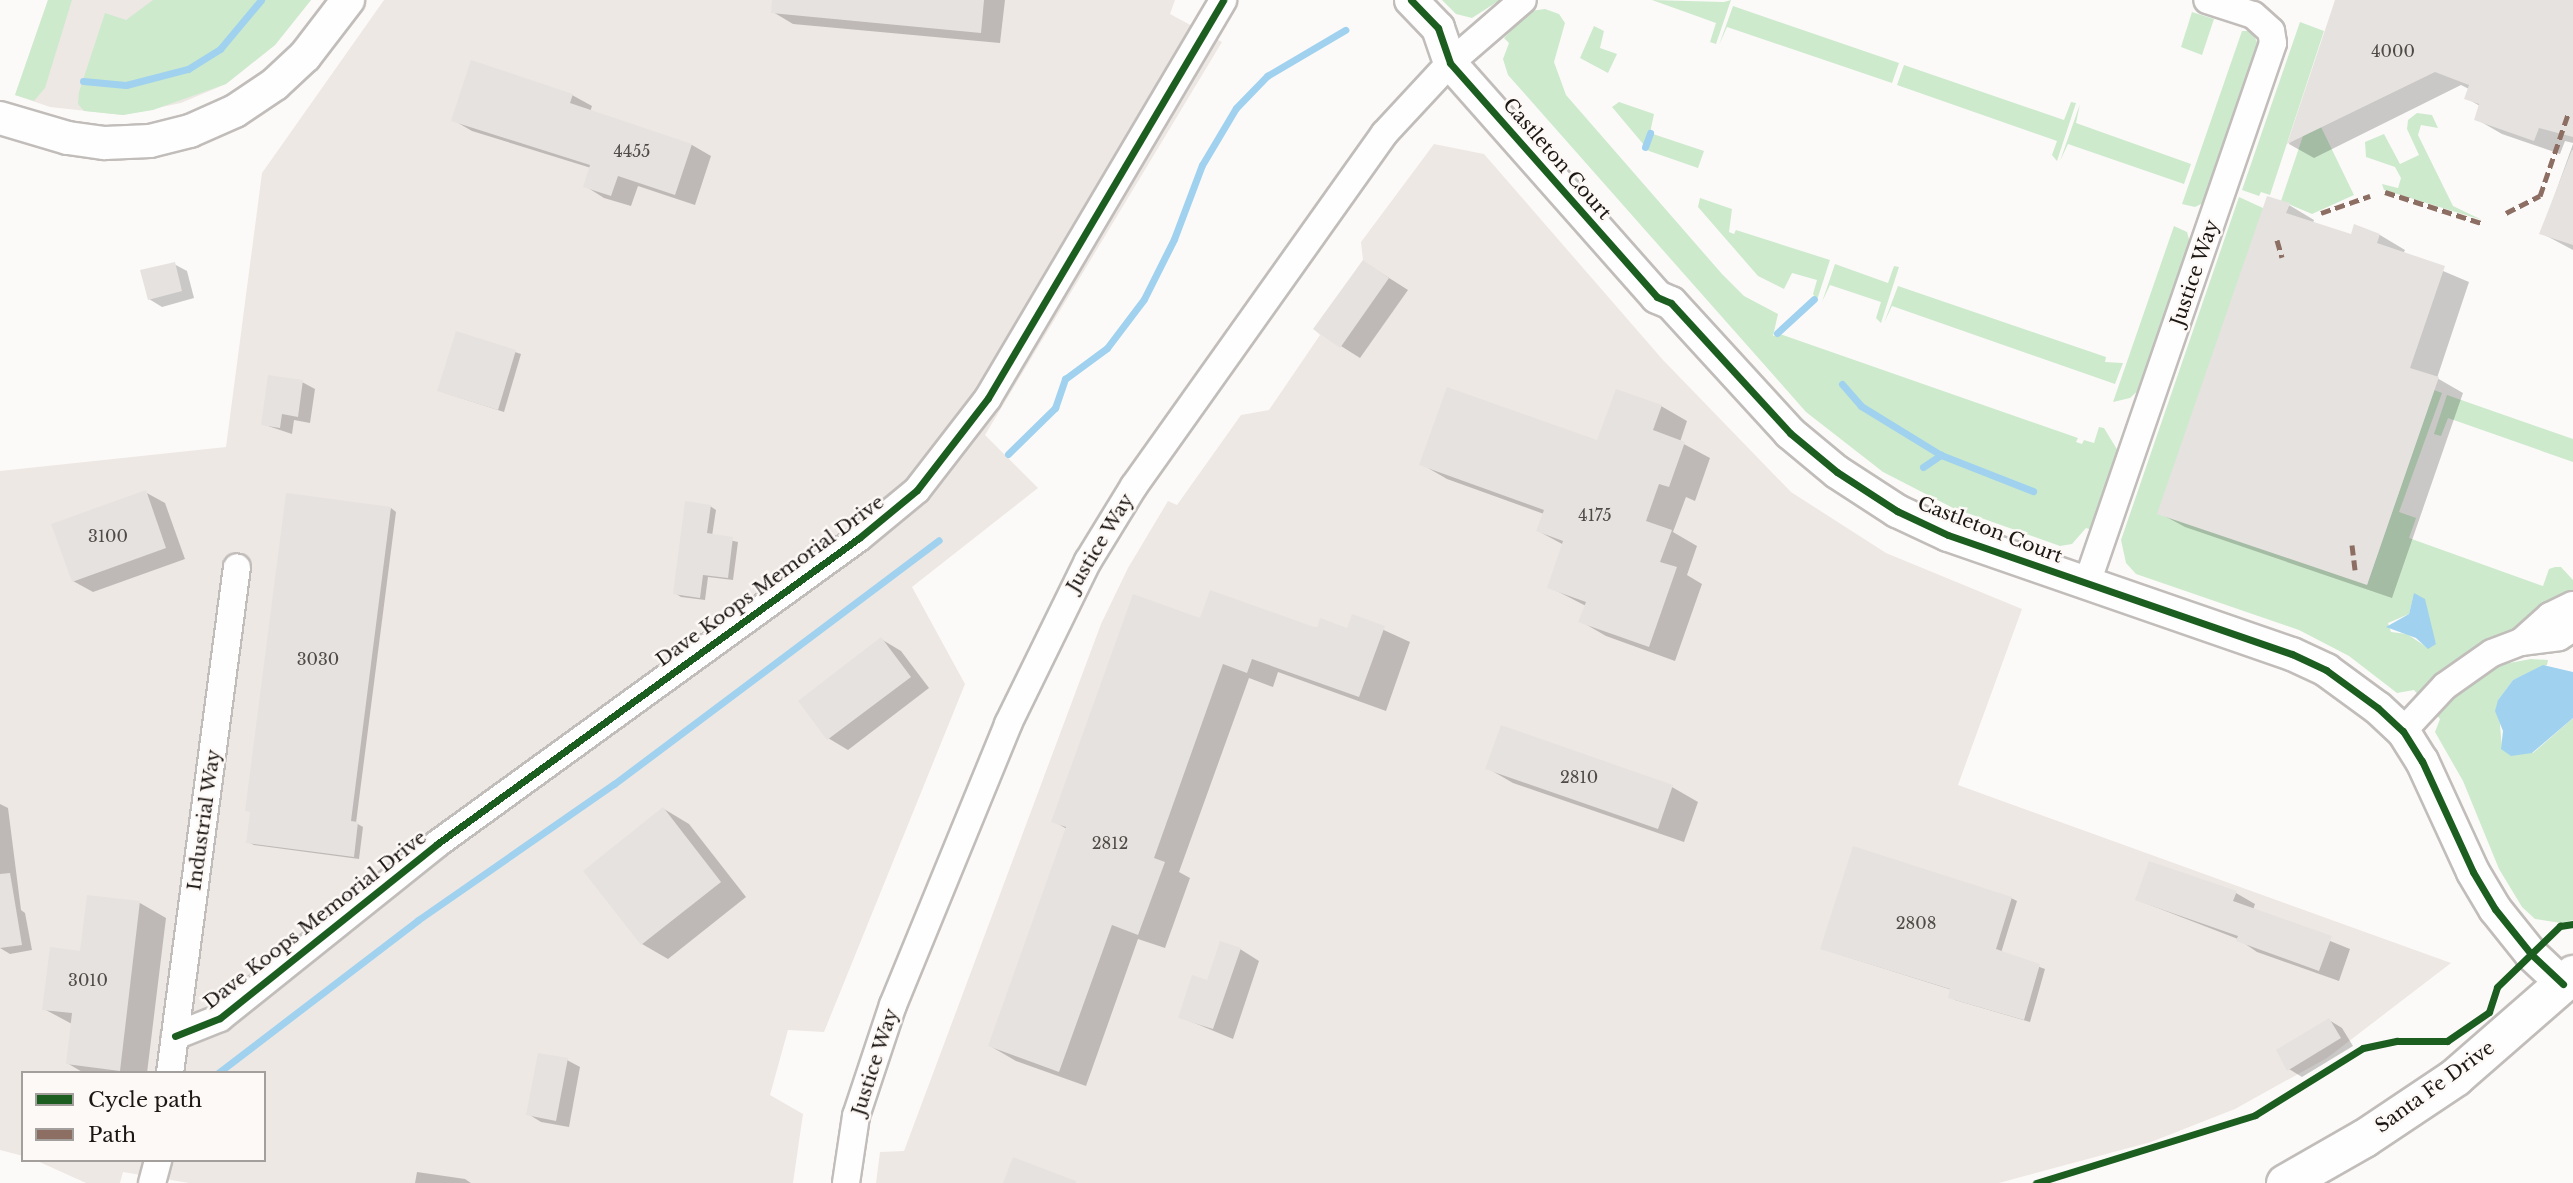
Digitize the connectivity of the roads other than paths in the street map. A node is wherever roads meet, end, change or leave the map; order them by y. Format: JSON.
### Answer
{"nodes":[{"id":1,"x":348,"y":0,"type":"edge"},
{"id":2,"x":1223,"y":0,"type":"edge"},
{"id":3,"x":1412,"y":0,"type":"edge"},
{"id":4,"x":1523,"y":0,"type":"edge"},
{"id":5,"x":2207,"y":0,"type":"edge"},
{"id":6,"x":1450,"y":63,"type":"junction"},
{"id":7,"x":0,"y":118,"type":"edge"},
{"id":8,"x":237,"y":567,"type":"dead end"},
{"id":9,"x":2087,"y":583,"type":"junction"},
{"id":10,"x":2573,"y":605,"type":"edge"},
{"id":11,"x":2573,"y":628,"type":"edge"},
{"id":12,"x":2521,"y":642,"type":"junction"},
{"id":13,"x":2403,"y":731,"type":"junction"},
{"id":14,"x":2568,"y":979,"type":"edge"},
{"id":15,"x":175,"y":1037,"type":"junction"},
{"id":16,"x":170,"y":1071,"type":"edge"},
{"id":17,"x":846,"y":1183,"type":"edge"},
{"id":18,"x":2285,"y":1183,"type":"edge"}],
"edges":[{"from":1,"to":7,"type":"street"},
{"from":2,"to":15,"type":"street","name":"Dave Koops Memorial Drive"},
{"from":3,"to":6,"type":"street","name":"Castleton Court"},
{"from":4,"to":6,"type":"street","name":"Justice Way"},
{"from":5,"to":9,"type":"street","name":"Justice Way"},
{"from":6,"to":9,"type":"street","name":"Castleton Court"},
{"from":6,"to":17,"type":"street","name":"Justice Way"},
{"from":8,"to":15,"type":"street","name":"Industrial Way"},
{"from":9,"to":13,"type":"street","name":"Castleton Court"},
{"from":10,"to":12,"type":"street"},
{"from":11,"to":12,"type":"street"},
{"from":12,"to":13,"type":"street"},
{"from":13,"to":14,"type":"street","name":"Castleton Court"},
{"from":14,"to":18,"type":"main road","name":"Santa Fe Drive"},
{"from":15,"to":16,"type":"street","name":"Industrial Way"}]}
